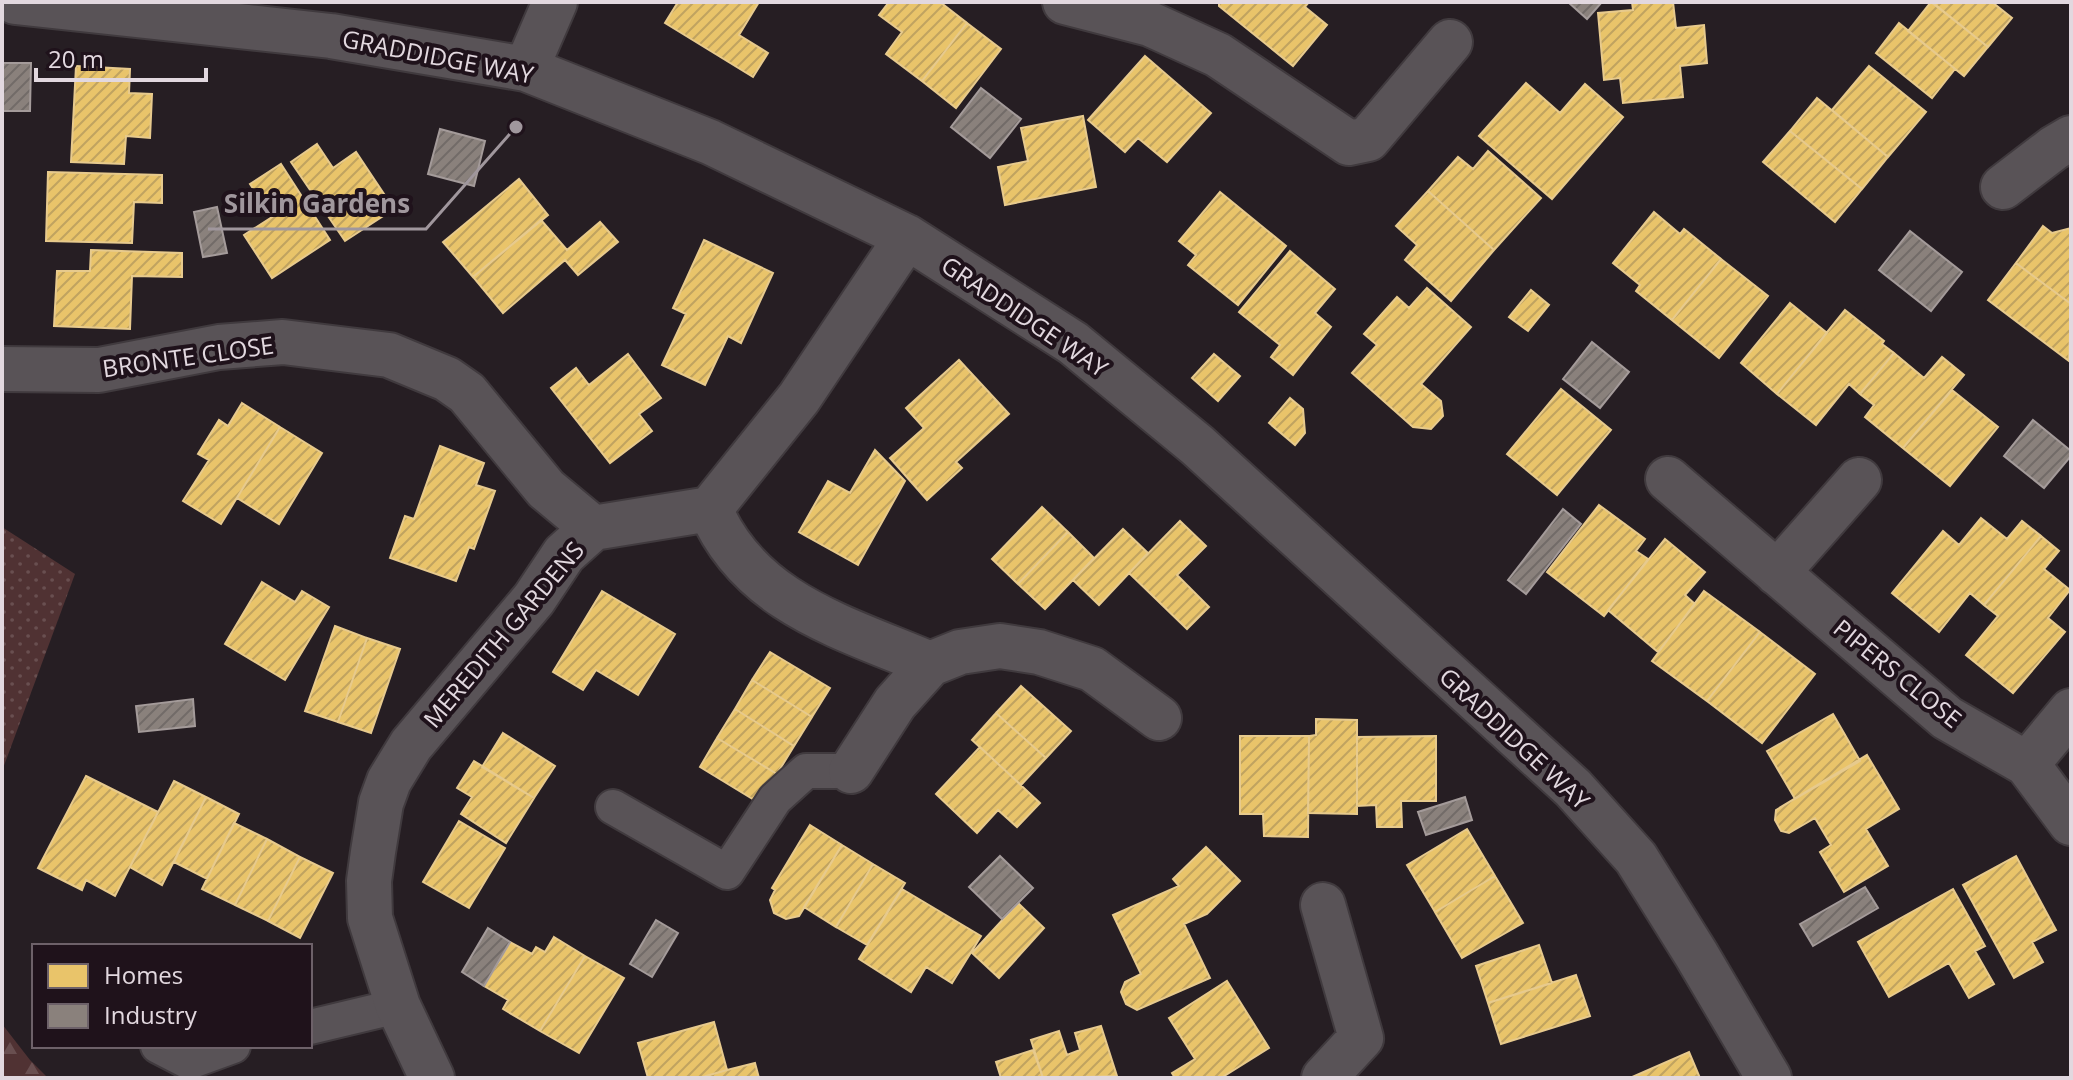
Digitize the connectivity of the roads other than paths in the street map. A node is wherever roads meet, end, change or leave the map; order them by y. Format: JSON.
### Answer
{"nodes":[{"id":1,"x":15,"y":2,"type":"edge"},
{"id":2,"x":555,"y":2,"type":"edge"},
{"id":3,"x":1065,"y":2,"type":"edge"},
{"id":4,"x":1450,"y":42,"type":"dead end"},
{"id":5,"x":526,"y":69,"type":"junction"},
{"id":6,"x":2071,"y":138,"type":"edge"},
{"id":7,"x":2003,"y":187,"type":"dead end"},
{"id":8,"x":907,"y":237,"type":"junction"},
{"id":9,"x":2,"y":369,"type":"edge"},
{"id":10,"x":1668,"y":479,"type":"dead end"},
{"id":11,"x":1859,"y":480,"type":"dead end"},
{"id":12,"x":710,"y":509,"type":"junction"},
{"id":13,"x":593,"y":528,"type":"junction"},
{"id":14,"x":1777,"y":573,"type":"junction"},
{"id":15,"x":930,"y":664,"type":"junction"},
{"id":16,"x":2071,"y":711,"type":"edge"},
{"id":17,"x":1159,"y":718,"type":"dead end"},
{"id":18,"x":2027,"y":764,"type":"junction"},
{"id":19,"x":851,"y":771,"type":"joint"},
{"id":20,"x":613,"y":807,"type":"dead end"},
{"id":21,"x":2071,"y":823,"type":"edge"},
{"id":22,"x":1323,"y":905,"type":"dead end"},
{"id":23,"x":398,"y":1006,"type":"junction"},
{"id":24,"x":312,"y":1027,"type":"edge"},
{"id":25,"x":162,"y":1048,"type":"edge"},
{"id":26,"x":228,"y":1048,"type":"edge"},
{"id":27,"x":432,"y":1078,"type":"edge"},
{"id":28,"x":1324,"y":1078,"type":"edge"},
{"id":29,"x":1769,"y":1078,"type":"edge"}],
"edges":[{"from":1,"to":5,"type":"street","name":"GRADDIDGE WAY"},
{"from":2,"to":5,"type":"street"},
{"from":3,"to":4,"type":"street"},
{"from":5,"to":8,"type":"street","name":"GRADDIDGE WAY"},
{"from":6,"to":7,"type":"street"},
{"from":8,"to":12,"type":"street"},
{"from":8,"to":29,"type":"street","name":"GRADDIDGE WAY"},
{"from":9,"to":13,"type":"street","name":"BRONTE CLOSE"},
{"from":10,"to":14,"type":"street","name":"PIPERS CLOSE"},
{"from":11,"to":14,"type":"street"},
{"from":12,"to":13,"type":"street","name":"MEREDITH GARDENS"},
{"from":12,"to":15,"type":"street"},
{"from":13,"to":23,"type":"street","name":"MEREDITH GARDENS"},
{"from":14,"to":18,"type":"street","name":"PIPERS CLOSE"},
{"from":15,"to":17,"type":"street"},
{"from":15,"to":19,"type":"street"},
{"from":16,"to":18,"type":"street"},
{"from":18,"to":21,"type":"street","name":"PIPERS CLOSE"},
{"from":19,"to":20,"type":"lane"},
{"from":22,"to":28,"type":"street"},
{"from":23,"to":24,"type":"lane"},
{"from":23,"to":27,"type":"street","name":"MEREDITH GARDENS"},
{"from":25,"to":26,"type":"lane"}]}
